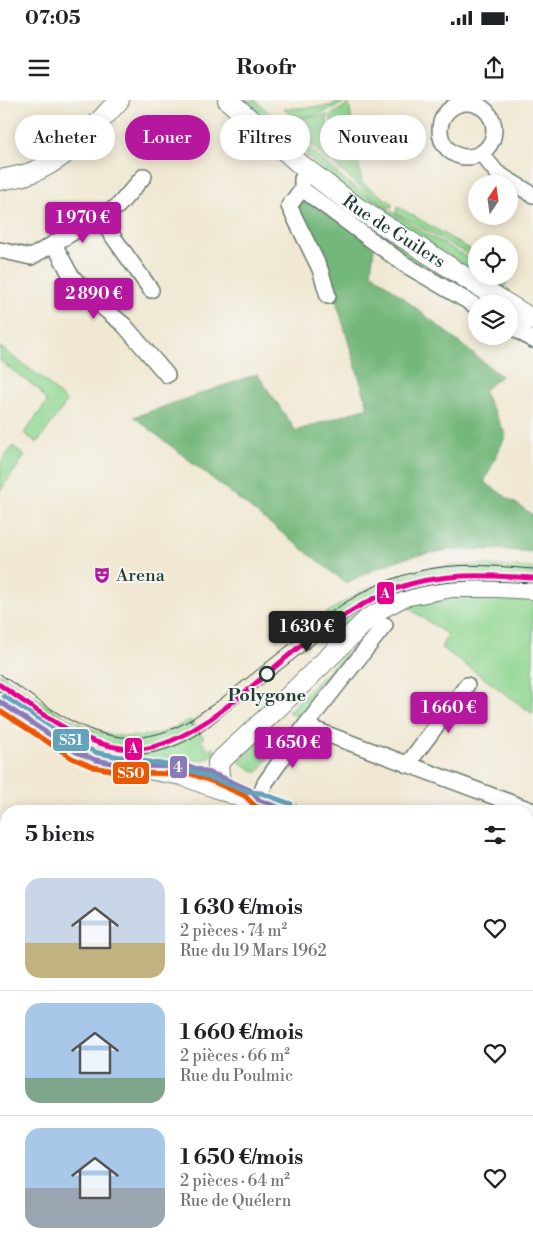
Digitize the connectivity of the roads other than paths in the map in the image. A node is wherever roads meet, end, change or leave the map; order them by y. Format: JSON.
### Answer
{"nodes":[{"id":1,"x":119,"y":100,"type":"edge"},
{"id":2,"x":228,"y":100,"type":"edge"},
{"id":3,"x":481,"y":153,"type":"dead end"},
{"id":4,"x":301,"y":165,"type":"junction"},
{"id":5,"x":144,"y":176,"type":"dead end"},
{"id":6,"x":0,"y":180,"type":"edge"},
{"id":7,"x":302,"y":189,"type":"junction"},
{"id":8,"x":533,"y":195,"type":"edge"},
{"id":9,"x":99,"y":217,"type":"junction"},
{"id":10,"x":54,"y":244,"type":"junction"},
{"id":11,"x":0,"y":250,"type":"edge"},
{"id":12,"x":151,"y":290,"type":"dead end"},
{"id":13,"x":470,"y":295,"type":"edge"},
{"id":14,"x":475,"y":295,"type":"edge"},
{"id":15,"x":328,"y":296,"type":"dead end"},
{"id":16,"x":518,"y":310,"type":"edge"},
{"id":17,"x":533,"y":320,"type":"edge"},
{"id":18,"x":518,"y":331,"type":"edge"},
{"id":19,"x":533,"y":340,"type":"edge"},
{"id":20,"x":167,"y":375,"type":"dead end"},
{"id":21,"x":533,"y":589,"type":"edge"},
{"id":22,"x":385,"y":625,"type":"dead end"},
{"id":23,"x":467,"y":685,"type":"dead end"},
{"id":24,"x":0,"y":702,"type":"edge"},
{"id":25,"x":305,"y":726,"type":"junction"},
{"id":26,"x":407,"y":765,"type":"junction"},
{"id":27,"x":127,"y":766,"type":"junction"},
{"id":28,"x":220,"y":777,"type":"junction"},
{"id":29,"x":259,"y":800,"type":"junction"},
{"id":30,"x":271,"y":805,"type":"edge"},
{"id":31,"x":517,"y":805,"type":"edge"}],
"edges":[{"from":1,"to":6,"type":"main road"},
{"from":2,"to":4,"type":"main road","name":"Rue de Guilers"},
{"from":3,"to":8,"type":"street"},
{"from":4,"to":7,"type":"street"},
{"from":4,"to":14,"type":"main road","name":"Rue de Guilers"},
{"from":5,"to":9,"type":"street"},
{"from":7,"to":13,"type":"street","name":"Rue de Guilers"},
{"from":7,"to":15,"type":"street"},
{"from":9,"to":10,"type":"street"},
{"from":9,"to":12,"type":"street"},
{"from":10,"to":11,"type":"street"},
{"from":10,"to":20,"type":"street"},
{"from":16,"to":17,"type":"main road","name":"Rue de Guilers"},
{"from":18,"to":19,"type":"street"},
{"from":21,"to":28,"type":"main road"},
{"from":22,"to":25,"type":"street"},
{"from":23,"to":26,"type":"street"},
{"from":24,"to":27,"type":"main road"},
{"from":25,"to":26,"type":"street"},
{"from":25,"to":29,"type":"street"},
{"from":26,"to":31,"type":"street"},
{"from":27,"to":28,"type":"main road"},
{"from":27,"to":28,"type":"main road"},
{"from":28,"to":29,"type":"main road"},
{"from":29,"to":30,"type":"main road"}]}
